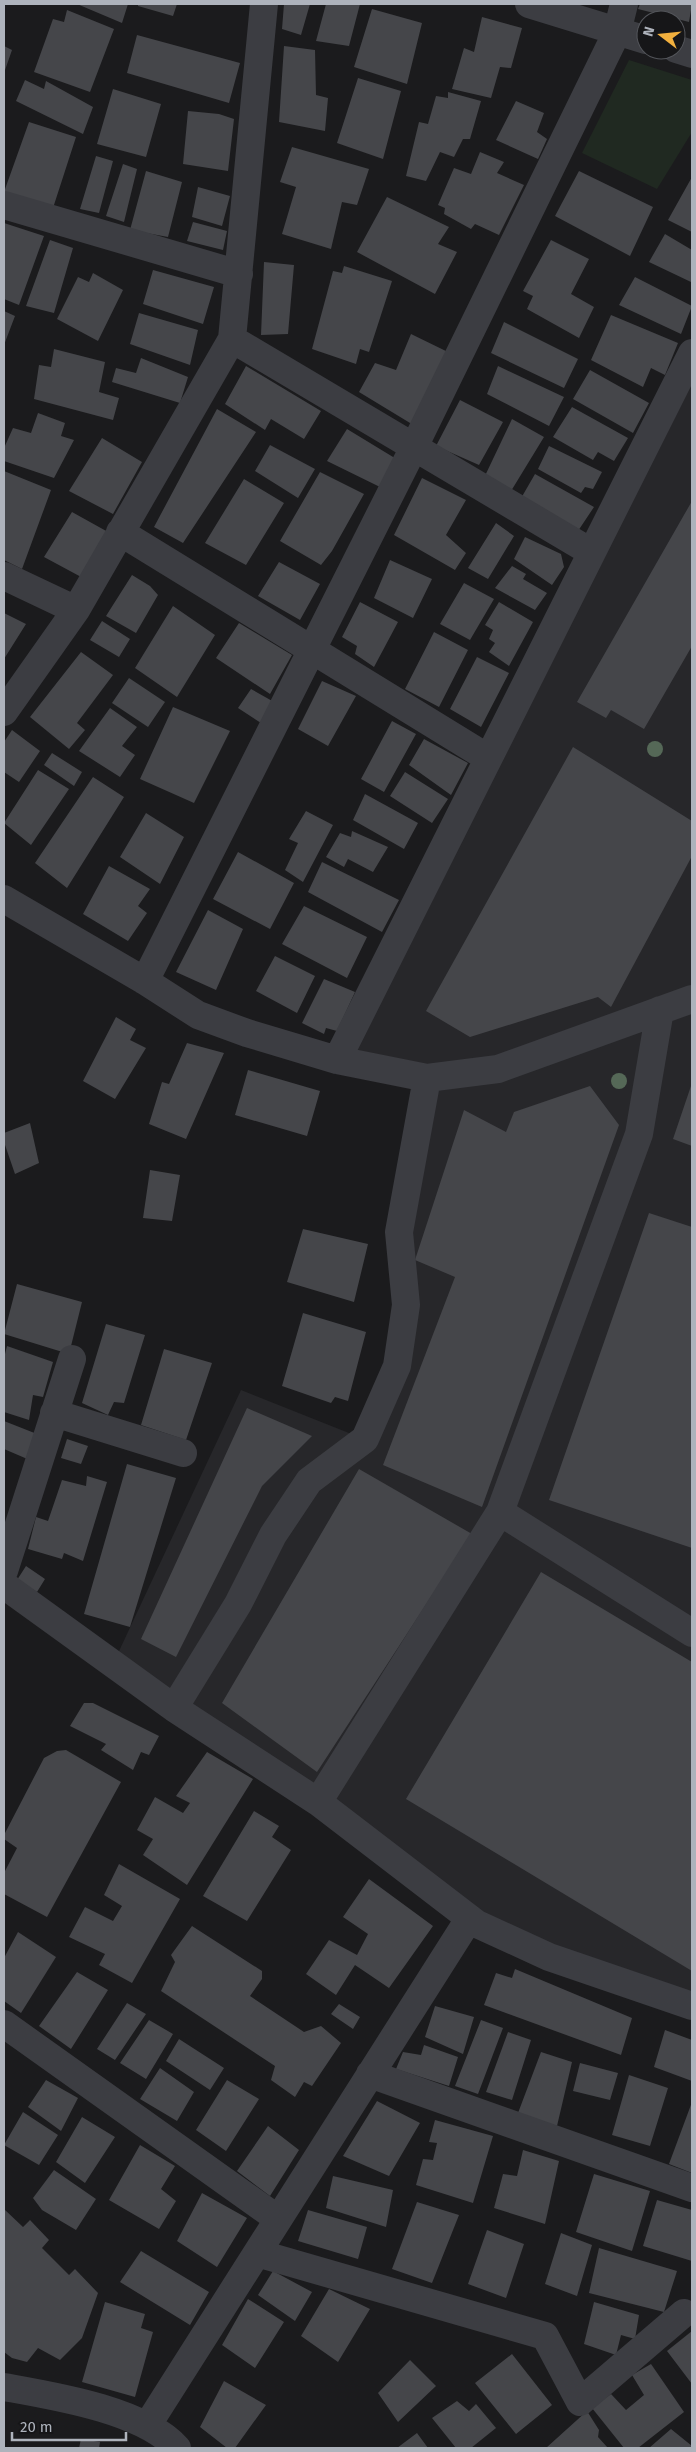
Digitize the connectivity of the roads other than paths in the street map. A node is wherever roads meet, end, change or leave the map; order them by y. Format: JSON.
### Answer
{"nodes":[{"id":1,"x":264,"y":4,"type":"edge"},
{"id":2,"x":529,"y":4,"type":"edge"},
{"id":3,"x":624,"y":4,"type":"edge"},
{"id":4,"x":617,"y":32,"type":"junction"},
{"id":5,"x":636,"y":37,"type":"edge"},
{"id":6,"x":4,"y":205,"type":"edge"},
{"id":7,"x":238,"y":274,"type":"junction"},
{"id":8,"x":232,"y":339,"type":"junction"},
{"id":9,"x":692,"y":353,"type":"edge"},
{"id":10,"x":414,"y":447,"type":"junction"},
{"id":11,"x":120,"y":532,"type":"junction"},
{"id":12,"x":591,"y":552,"type":"junction"},
{"id":13,"x":4,"y":576,"type":"edge"},
{"id":14,"x":76,"y":610,"type":"junction"},
{"id":15,"x":312,"y":651,"type":"junction"},
{"id":16,"x":4,"y":712,"type":"edge"},
{"id":17,"x":488,"y":758,"type":"junction"},
{"id":18,"x":4,"y":899,"type":"edge"},
{"id":19,"x":146,"y":981,"type":"junction"},
{"id":20,"x":692,"y":998,"type":"edge"},
{"id":21,"x":660,"y":1010,"type":"junction"},
{"id":22,"x":336,"y":1060,"type":"junction"},
{"id":23,"x":427,"y":1078,"type":"junction"},
{"id":24,"x":72,"y":1359,"type":"dead end"},
{"id":25,"x":54,"y":1413,"type":"junction"},
{"id":26,"x":183,"y":1453,"type":"dead end"},
{"id":27,"x":500,"y":1512,"type":"junction"},
{"id":28,"x":4,"y":1571,"type":"edge"},
{"id":29,"x":4,"y":1585,"type":"edge"},
{"id":30,"x":692,"y":1633,"type":"edge"},
{"id":31,"x":174,"y":1708,"type":"junction"},
{"id":32,"x":318,"y":1802,"type":"junction"},
{"id":33,"x":469,"y":1919,"type":"junction"},
{"id":34,"x":692,"y":2006,"type":"edge"},
{"id":35,"x":4,"y":2024,"type":"edge"},
{"id":36,"x":370,"y":2074,"type":"junction"},
{"id":37,"x":692,"y":2188,"type":"edge"},
{"id":38,"x":278,"y":2219,"type":"junction"},
{"id":39,"x":257,"y":2253,"type":"junction"},
{"id":40,"x":684,"y":2313,"type":"dead end"},
{"id":41,"x":4,"y":2387,"type":"edge"},
{"id":42,"x":148,"y":2426,"type":"junction"},
{"id":43,"x":178,"y":2448,"type":"edge"}],
"edges":[{"from":1,"to":7,"type":"street"},
{"from":2,"to":4,"type":"street"},
{"from":3,"to":4,"type":"street"},
{"from":4,"to":5,"type":"street"},
{"from":4,"to":10,"type":"street"},
{"from":6,"to":7,"type":"street"},
{"from":7,"to":8,"type":"street"},
{"from":8,"to":10,"type":"street"},
{"from":8,"to":11,"type":"street"},
{"from":9,"to":12,"type":"street"},
{"from":10,"to":12,"type":"street"},
{"from":10,"to":15,"type":"street"},
{"from":11,"to":14,"type":"street"},
{"from":11,"to":15,"type":"street"},
{"from":12,"to":17,"type":"street"},
{"from":13,"to":14,"type":"street"},
{"from":14,"to":16,"type":"street"},
{"from":15,"to":17,"type":"street"},
{"from":15,"to":19,"type":"street"},
{"from":17,"to":22,"type":"street"},
{"from":18,"to":19,"type":"street"},
{"from":19,"to":22,"type":"street"},
{"from":20,"to":21,"type":"street"},
{"from":21,"to":23,"type":"street"},
{"from":21,"to":27,"type":"street"},
{"from":22,"to":23,"type":"street"},
{"from":23,"to":31,"type":"street"},
{"from":24,"to":25,"type":"street"},
{"from":25,"to":26,"type":"street"},
{"from":25,"to":28,"type":"street"},
{"from":27,"to":30,"type":"street"},
{"from":27,"to":32,"type":"street"},
{"from":29,"to":31,"type":"street"},
{"from":31,"to":32,"type":"street"},
{"from":32,"to":33,"type":"street"},
{"from":33,"to":34,"type":"street"},
{"from":33,"to":36,"type":"street"},
{"from":35,"to":38,"type":"street"},
{"from":36,"to":37,"type":"street"},
{"from":36,"to":38,"type":"street"},
{"from":38,"to":39,"type":"street"},
{"from":39,"to":40,"type":"street"},
{"from":39,"to":42,"type":"street"},
{"from":41,"to":42,"type":"street"},
{"from":42,"to":43,"type":"street"}]}
